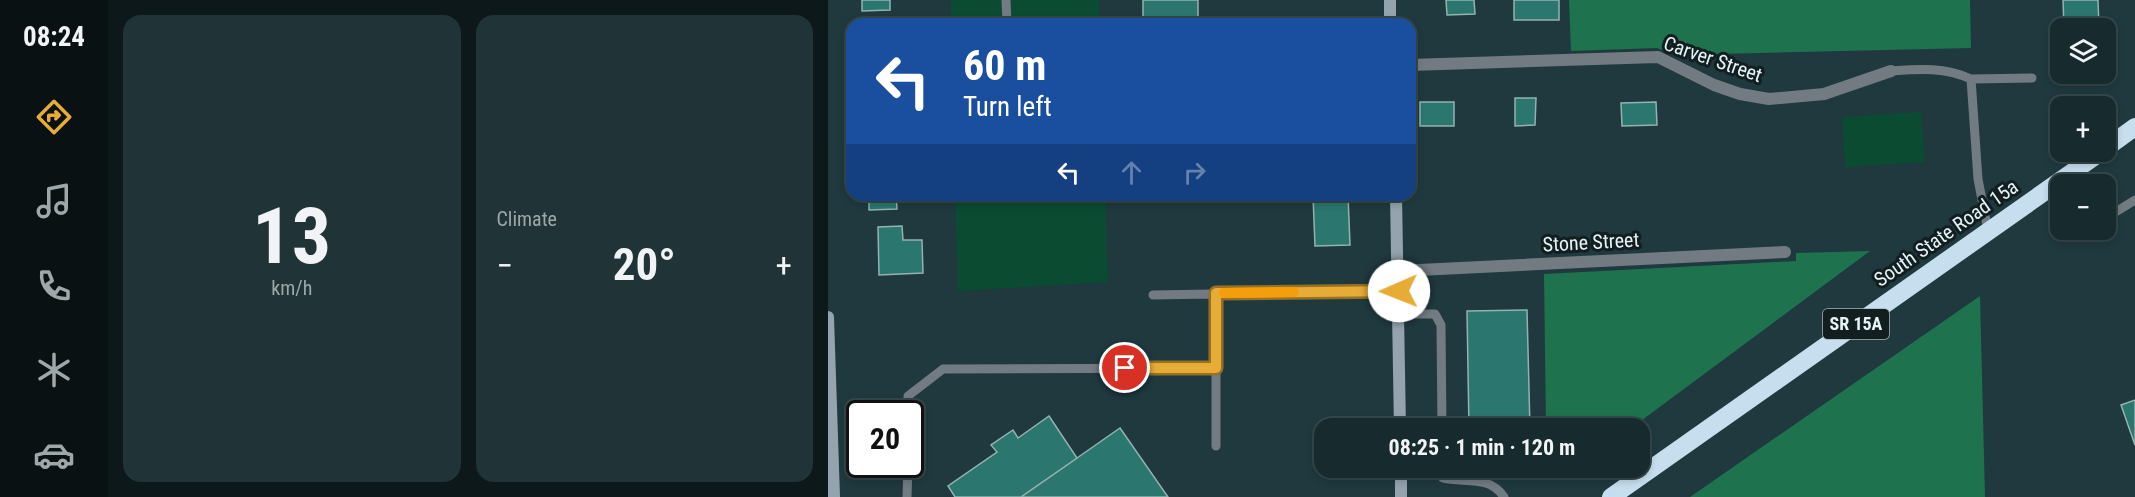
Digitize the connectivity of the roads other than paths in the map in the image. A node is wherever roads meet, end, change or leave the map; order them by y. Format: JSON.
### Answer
{"nodes":[{"id":1,"x":1005,"y":0,"type":"edge"},
{"id":2,"x":1390,"y":0,"type":"edge"},
{"id":3,"x":1006,"y":18,"type":"edge"},
{"id":4,"x":1390,"y":18,"type":"edge"},
{"id":5,"x":1416,"y":65,"type":"edge"},
{"id":6,"x":1891,"y":71,"type":"joint"},
{"id":7,"x":2032,"y":78,"type":"dead end"},
{"id":8,"x":1971,"y":79,"type":"junction"},
{"id":9,"x":2135,"y":128,"type":"edge"},
{"id":10,"x":2116,"y":141,"type":"edge"},
{"id":11,"x":2086,"y":162,"type":"edge"},
{"id":12,"x":2069,"y":174,"type":"edge"},
{"id":13,"x":2050,"y":187,"type":"edge"},
{"id":14,"x":2135,"y":200,"type":"edge"},
{"id":15,"x":1396,"y":201,"type":"edge"},
{"id":16,"x":2116,"y":212,"type":"edge"},
{"id":17,"x":1988,"y":231,"type":"junction"},
{"id":18,"x":1785,"y":252,"type":"dead end"},
{"id":19,"x":1399,"y":271,"type":"junction"},
{"id":20,"x":1399,"y":291,"type":"junction"},
{"id":21,"x":1216,"y":293,"type":"junction"},
{"id":22,"x":1153,"y":294,"type":"dead end"},
{"id":23,"x":1400,"y":314,"type":"junction"},
{"id":24,"x":828,"y":317,"type":"edge"},
{"id":25,"x":1216,"y":368,"type":"junction"},
{"id":26,"x":908,"y":400,"type":"edge"},
{"id":27,"x":1400,"y":418,"type":"edge"},
{"id":28,"x":1442,"y":418,"type":"edge"},
{"id":29,"x":1216,"y":446,"type":"dead end"},
{"id":30,"x":908,"y":478,"type":"edge"},
{"id":31,"x":1401,"y":478,"type":"edge"},
{"id":32,"x":1443,"y":478,"type":"edge"},
{"id":33,"x":834,"y":497,"type":"edge"},
{"id":34,"x":907,"y":497,"type":"edge"},
{"id":35,"x":1401,"y":497,"type":"edge"},
{"id":36,"x":1504,"y":497,"type":"edge"},
{"id":37,"x":1611,"y":497,"type":"edge"}],
"edges":[{"from":1,"to":3,"type":"lane"},
{"from":2,"to":4,"type":"street"},
{"from":5,"to":6,"type":"street","name":"Carver Street"},
{"from":6,"to":8,"type":"lane"},
{"from":7,"to":8,"type":"lane"},
{"from":8,"to":17,"type":"lane"},
{"from":9,"to":10,"type":"highway"},
{"from":11,"to":12,"type":"highway","name":"South State Road 15a","number":"SR 15A"},
{"from":13,"to":17,"type":"highway","name":"South State Road 15a","number":"SR 15A"},
{"from":14,"to":16,"type":"lane"},
{"from":15,"to":19,"type":"street"},
{"from":17,"to":37,"type":"highway","name":"South State Road 15a","number":"SR 15A"},
{"from":18,"to":19,"type":"street","name":"Stone Street"},
{"from":19,"to":20,"type":"street"},
{"from":20,"to":21,"type":"lane"},
{"from":20,"to":23,"type":"street"},
{"from":21,"to":22,"type":"lane"},
{"from":21,"to":25,"type":"lane"},
{"from":23,"to":27,"type":"street"},
{"from":23,"to":28,"type":"lane"},
{"from":24,"to":33,"type":"street"},
{"from":25,"to":26,"type":"lane"},
{"from":25,"to":29,"type":"lane"},
{"from":30,"to":34,"type":"lane"},
{"from":31,"to":35,"type":"street"},
{"from":32,"to":36,"type":"lane"}]}
